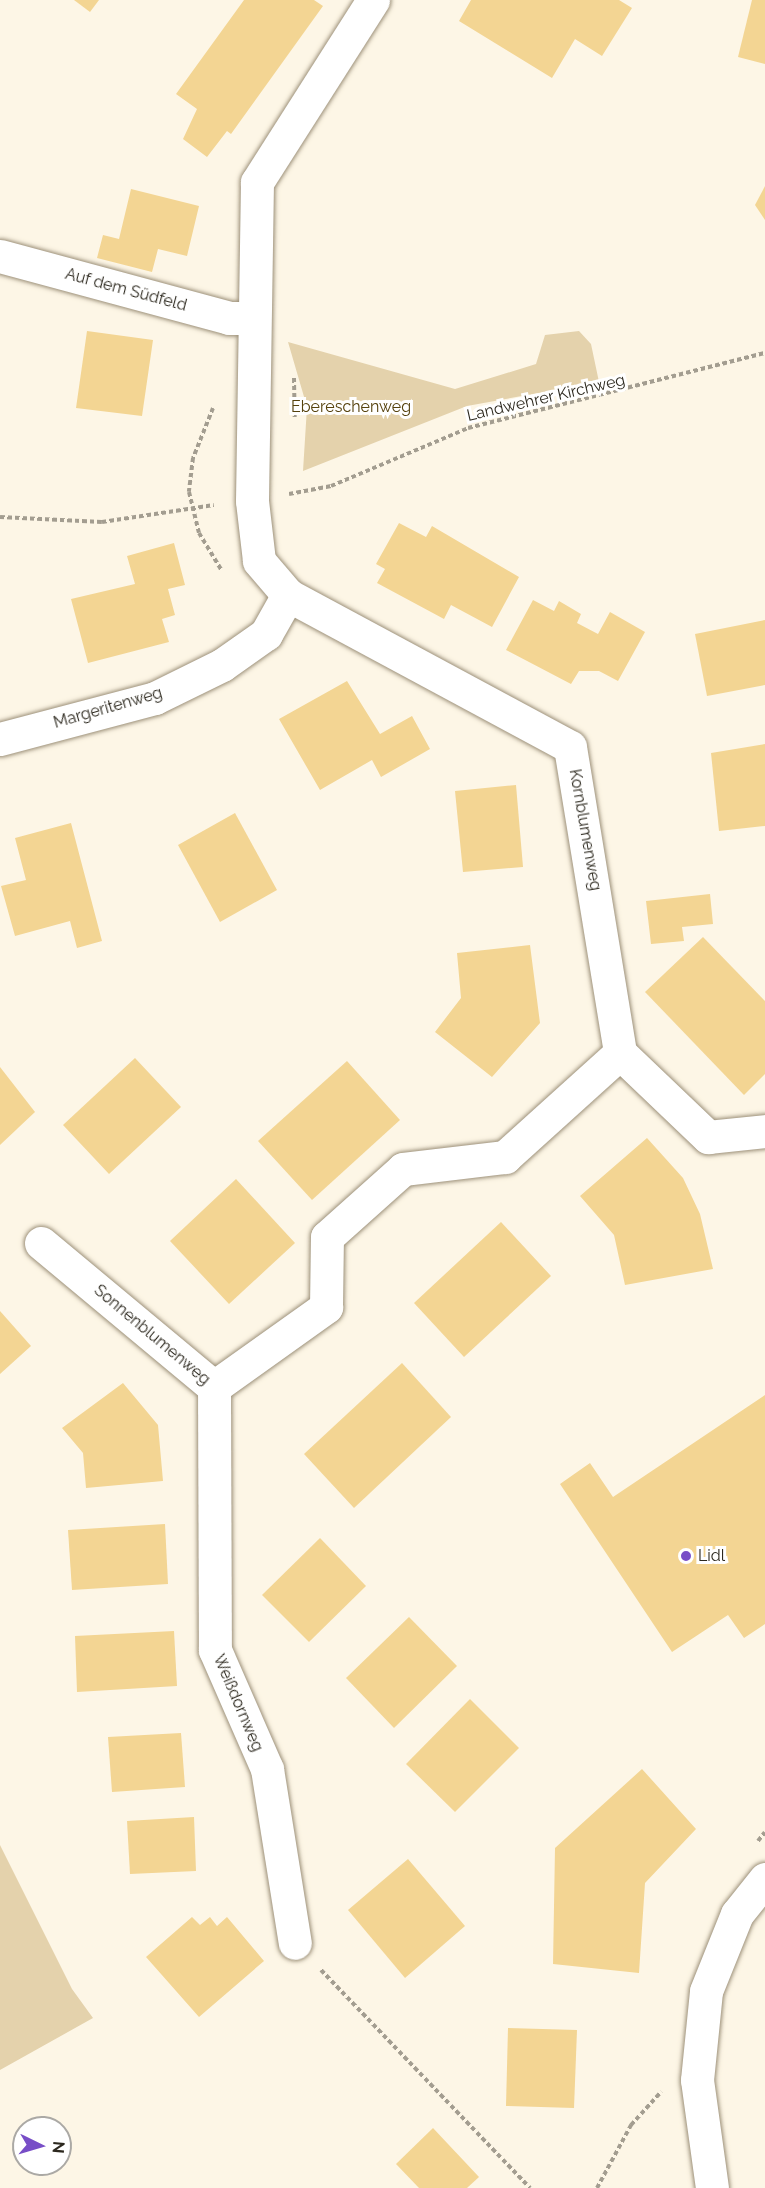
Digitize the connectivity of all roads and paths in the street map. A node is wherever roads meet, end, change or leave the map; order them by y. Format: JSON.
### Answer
{"nodes":[{"id":1,"x":373,"y":0,"type":"edge"},
{"id":2,"x":0,"y":256,"type":"edge"},
{"id":3,"x":253,"y":318,"type":"junction"},
{"id":4,"x":765,"y":353,"type":"edge"},
{"id":5,"x":331,"y":486,"type":"dead end"},
{"id":6,"x":171,"y":512,"type":"dead end"},
{"id":7,"x":0,"y":517,"type":"edge"},
{"id":8,"x":288,"y":595,"type":"junction"},
{"id":9,"x":0,"y":739,"type":"edge"},
{"id":10,"x":620,"y":1053,"type":"junction"},
{"id":11,"x":765,"y":1131,"type":"edge"},
{"id":12,"x":41,"y":1243,"type":"dead end"},
{"id":13,"x":214,"y":1387,"type":"junction"},
{"id":14,"x":765,"y":1879,"type":"edge"},
{"id":15,"x":296,"y":1943,"type":"joint"},
{"id":16,"x":698,"y":2080,"type":"junction"},
{"id":17,"x":530,"y":2188,"type":"edge"},
{"id":18,"x":597,"y":2188,"type":"edge"},
{"id":19,"x":712,"y":2188,"type":"edge"}],
"edges":[{"from":1,"to":3,"type":"street"},
{"from":2,"to":3,"type":"street","name":"Auf dem Südfeld"},
{"from":3,"to":8,"type":"street"},
{"from":4,"to":5,"type":"path","name":"Landwehrer Kirchweg"},
{"from":6,"to":7,"type":"path"},
{"from":8,"to":9,"type":"street","name":"Margeritenweg"},
{"from":8,"to":10,"type":"street","name":"Kornblumenweg"},
{"from":10,"to":11,"type":"street"},
{"from":10,"to":13,"type":"street","name":"Sonnenblumenweg"},
{"from":12,"to":13,"type":"street","name":"Sonnenblumenweg"},
{"from":13,"to":15,"type":"street","name":"Weißdornweg"},
{"from":14,"to":16,"type":"street"},
{"from":15,"to":17,"type":"path"},
{"from":16,"to":18,"type":"path"},
{"from":16,"to":19,"type":"street"}]}
